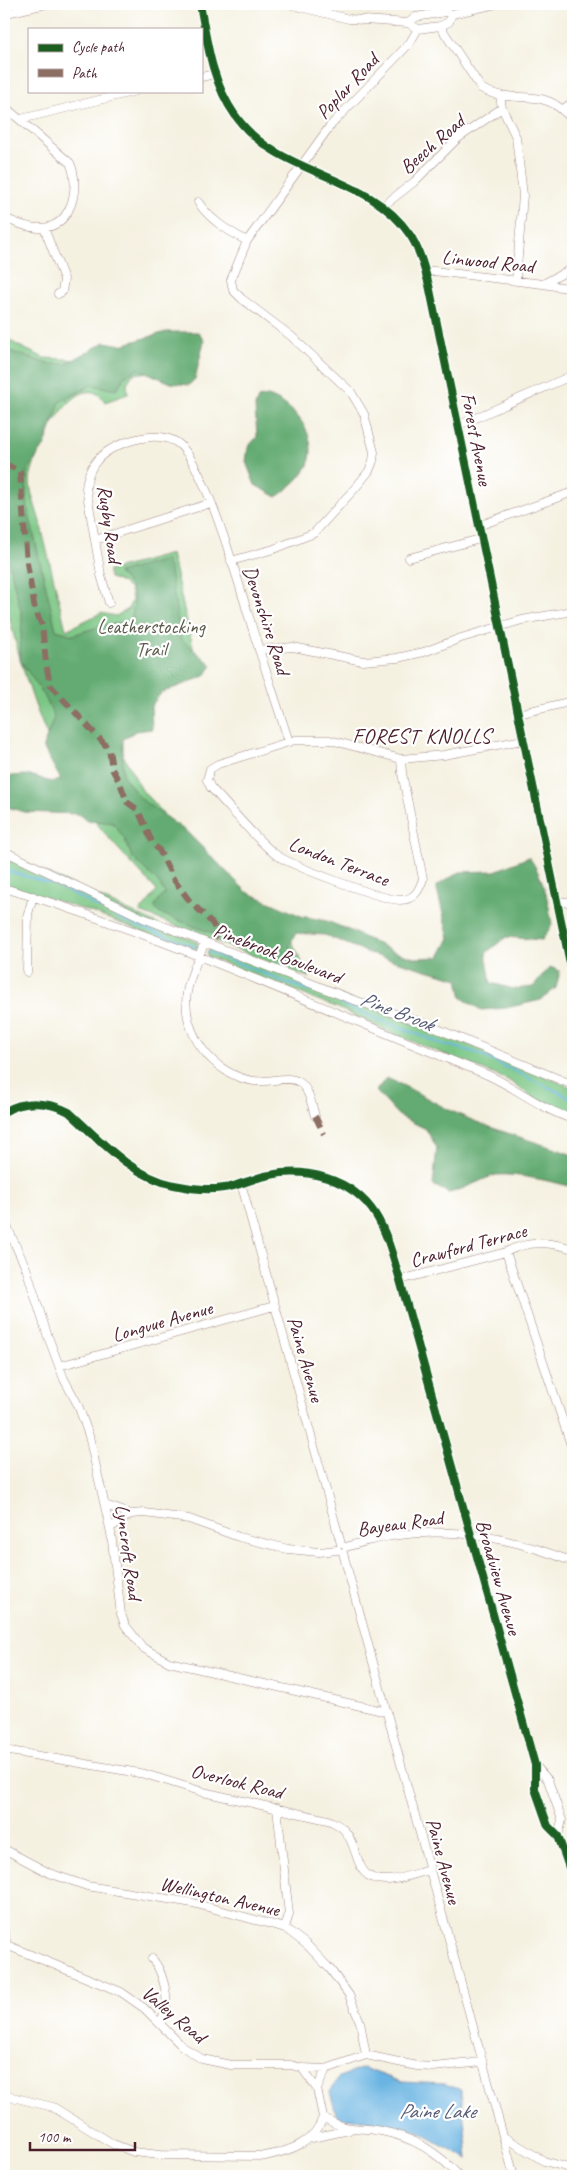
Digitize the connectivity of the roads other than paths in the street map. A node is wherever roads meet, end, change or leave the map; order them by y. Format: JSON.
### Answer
{"nodes":[{"id":1,"x":46,"y":4,"type":"edge"},
{"id":2,"x":200,"y":4,"type":"edge"},
{"id":3,"x":288,"y":4,"type":"edge"},
{"id":4,"x":432,"y":4,"type":"edge"},
{"id":5,"x":496,"y":4,"type":"edge"},
{"id":6,"x":302,"y":6,"type":"edge"},
{"id":7,"x":11,"y":12,"type":"dead end"},
{"id":8,"x":434,"y":14,"type":"junction"},
{"id":9,"x":452,"y":14,"type":"junction"},
{"id":10,"x":408,"y":23,"type":"junction"},
{"id":11,"x":440,"y":26,"type":"junction"},
{"id":12,"x":418,"y":29,"type":"junction"},
{"id":13,"x":216,"y":74,"type":"junction"},
{"id":14,"x":202,"y":77,"type":"edge"},
{"id":15,"x":132,"y":92,"type":"edge"},
{"id":16,"x":500,"y":96,"type":"junction"},
{"id":17,"x":573,"y":102,"type":"edge"},
{"id":18,"x":4,"y":106,"type":"edge"},
{"id":19,"x":502,"y":108,"type":"junction"},
{"id":20,"x":562,"y":110,"type":"junction"},
{"id":21,"x":21,"y":119,"type":"junction"},
{"id":22,"x":573,"y":120,"type":"edge"},
{"id":23,"x":301,"y":166,"type":"junction"},
{"id":24,"x":198,"y":202,"type":"dead end"},
{"id":25,"x":383,"y":206,"type":"junction"},
{"id":26,"x":4,"y":218,"type":"edge"},
{"id":27,"x":44,"y":228,"type":"junction"},
{"id":28,"x":247,"y":241,"type":"junction"},
{"id":29,"x":573,"y":268,"type":"edge"},
{"id":30,"x":425,"y":270,"type":"junction"},
{"id":31,"x":516,"y":280,"type":"junction"},
{"id":32,"x":543,"y":284,"type":"junction"},
{"id":33,"x":232,"y":287,"type":"joint"},
{"id":34,"x":573,"y":288,"type":"edge"},
{"id":35,"x":58,"y":294,"type":"dead end"},
{"id":36,"x":573,"y":375,"type":"edge"},
{"id":37,"x":457,"y":426,"type":"junction"},
{"id":38,"x":573,"y":492,"type":"edge"},
{"id":39,"x":211,"y":503,"type":"junction"},
{"id":40,"x":478,"y":526,"type":"junction"},
{"id":41,"x":480,"y":539,"type":"junction"},
{"id":42,"x":95,"y":540,"type":"junction"},
{"id":43,"x":409,"y":558,"type":"dead end"},
{"id":44,"x":231,"y":561,"type":"junction"},
{"id":45,"x":109,"y":603,"type":"dead end"},
{"id":46,"x":573,"y":611,"type":"edge"},
{"id":47,"x":500,"y":628,"type":"junction"},
{"id":48,"x":259,"y":650,"type":"junction"},
{"id":49,"x":573,"y":701,"type":"edge"},
{"id":50,"x":518,"y":714,"type":"junction"},
{"id":51,"x":523,"y":740,"type":"junction"},
{"id":52,"x":289,"y":742,"type":"junction"},
{"id":53,"x":401,"y":760,"type":"junction"},
{"id":54,"x":4,"y":852,"type":"edge"},
{"id":55,"x":4,"y":888,"type":"edge"},
{"id":56,"x":33,"y":896,"type":"junction"},
{"id":57,"x":559,"y":901,"type":"junction"},
{"id":58,"x":573,"y":903,"type":"edge"},
{"id":59,"x":205,"y":942,"type":"junction"},
{"id":60,"x":198,"y":958,"type":"junction"},
{"id":61,"x":27,"y":972,"type":"dead end"},
{"id":62,"x":573,"y":978,"type":"edge"},
{"id":63,"x":573,"y":1085,"type":"edge"},
{"id":64,"x":4,"y":1112,"type":"edge"},
{"id":65,"x":315,"y":1116,"type":"dead end"},
{"id":66,"x":573,"y":1119,"type":"edge"},
{"id":67,"x":240,"y":1183,"type":"junction"},
{"id":68,"x":4,"y":1220,"type":"edge"},
{"id":69,"x":573,"y":1249,"type":"edge"},
{"id":70,"x":506,"y":1252,"type":"junction"},
{"id":71,"x":400,"y":1280,"type":"junction"},
{"id":72,"x":274,"y":1306,"type":"junction"},
{"id":73,"x":59,"y":1366,"type":"junction"},
{"id":74,"x":573,"y":1422,"type":"edge"},
{"id":75,"x":566,"y":1428,"type":"junction"},
{"id":76,"x":573,"y":1451,"type":"edge"},
{"id":77,"x":106,"y":1505,"type":"junction"},
{"id":78,"x":131,"y":1514,"type":"junction"},
{"id":79,"x":110,"y":1528,"type":"junction"},
{"id":80,"x":470,"y":1533,"type":"junction"},
{"id":81,"x":342,"y":1549,"type":"junction"},
{"id":82,"x":573,"y":1562,"type":"edge"},
{"id":83,"x":387,"y":1712,"type":"junction"},
{"id":84,"x":4,"y":1750,"type":"edge"},
{"id":85,"x":535,"y":1765,"type":"junction"},
{"id":86,"x":277,"y":1808,"type":"junction"},
{"id":87,"x":558,"y":1836,"type":"junction"},
{"id":88,"x":4,"y":1849,"type":"edge"},
{"id":89,"x":430,"y":1870,"type":"junction"},
{"id":90,"x":573,"y":1878,"type":"edge"},
{"id":91,"x":285,"y":1928,"type":"junction"},
{"id":92,"x":4,"y":1932,"type":"edge"},
{"id":93,"x":5,"y":1944,"type":"edge"},
{"id":94,"x":152,"y":1959,"type":"dead end"},
{"id":95,"x":160,"y":2023,"type":"junction"},
{"id":96,"x":366,"y":2055,"type":"junction"},
{"id":97,"x":483,"y":2062,"type":"junction"},
{"id":98,"x":302,"y":2068,"type":"junction"},
{"id":99,"x":326,"y":2069,"type":"junction"},
{"id":100,"x":317,"y":2089,"type":"junction"},
{"id":101,"x":4,"y":2094,"type":"edge"},
{"id":102,"x":323,"y":2117,"type":"junction"},
{"id":103,"x":350,"y":2130,"type":"junction"},
{"id":104,"x":504,"y":2137,"type":"junction"},
{"id":105,"x":310,"y":2139,"type":"junction"},
{"id":106,"x":573,"y":2169,"type":"edge"},
{"id":107,"x":459,"y":2176,"type":"edge"},
{"id":108,"x":514,"y":2176,"type":"edge"}],
"edges":[{"from":1,"to":7,"type":"street"},
{"from":2,"to":13,"type":"street","name":"Forest Avenue"},
{"from":3,"to":6,"type":"street"},
{"from":4,"to":8,"type":"street"},
{"from":5,"to":9,"type":"street"},
{"from":6,"to":10,"type":"street"},
{"from":8,"to":9,"type":"street"},
{"from":8,"to":10,"type":"street"},
{"from":9,"to":11,"type":"street"},
{"from":10,"to":12,"type":"street"},
{"from":11,"to":12,"type":"street"},
{"from":11,"to":16,"type":"street"},
{"from":12,"to":23,"type":"street","name":"Poplar Road"},
{"from":13,"to":14,"type":"street"},
{"from":13,"to":23,"type":"street","name":"Forest Avenue"},
{"from":15,"to":21,"type":"street"},
{"from":16,"to":19,"type":"street"},
{"from":16,"to":20,"type":"street"},
{"from":17,"to":20,"type":"street"},
{"from":18,"to":21,"type":"street"},
{"from":19,"to":25,"type":"street","name":"Beech Road"},
{"from":19,"to":31,"type":"street"},
{"from":20,"to":22,"type":"street"},
{"from":21,"to":27,"type":"street"},
{"from":23,"to":25,"type":"street","name":"Forest Avenue"},
{"from":23,"to":28,"type":"street","name":"Poplar Road"},
{"from":24,"to":28,"type":"street"},
{"from":25,"to":30,"type":"street","name":"Forest Avenue"},
{"from":26,"to":27,"type":"street"},
{"from":27,"to":35,"type":"street"},
{"from":28,"to":33,"type":"street","name":"Poplar Road"},
{"from":29,"to":32,"type":"street","name":"Linwood Road"},
{"from":30,"to":31,"type":"street","name":"Linwood Road"},
{"from":30,"to":37,"type":"street","name":"Forest Avenue"},
{"from":31,"to":32,"type":"street","name":"Linwood Road"},
{"from":32,"to":34,"type":"street"},
{"from":33,"to":44,"type":"street","name":"Devonshire Road"},
{"from":36,"to":37,"type":"street"},
{"from":37,"to":40,"type":"street","name":"Forest Avenue"},
{"from":38,"to":40,"type":"street"},
{"from":39,"to":42,"type":"street"},
{"from":39,"to":42,"type":"street","name":"Rugby Road"},
{"from":39,"to":44,"type":"street","name":"Rugby Road"},
{"from":40,"to":41,"type":"street","name":"Forest Avenue"},
{"from":41,"to":43,"type":"street"},
{"from":41,"to":47,"type":"street","name":"Forest Avenue"},
{"from":42,"to":45,"type":"street","name":"Rugby Road"},
{"from":44,"to":48,"type":"street","name":"Devonshire Road"},
{"from":46,"to":47,"type":"street"},
{"from":47,"to":48,"type":"street"},
{"from":47,"to":50,"type":"street","name":"Forest Avenue"},
{"from":48,"to":52,"type":"street","name":"Devonshire Road"},
{"from":49,"to":50,"type":"street"},
{"from":50,"to":51,"type":"street","name":"Forest Avenue"},
{"from":51,"to":53,"type":"street"},
{"from":51,"to":57,"type":"street","name":"Forest Avenue"},
{"from":52,"to":53,"type":"street"},
{"from":52,"to":53,"type":"street","name":"London Terrace"},
{"from":54,"to":59,"type":"street","name":"Pinebrook Boulevard"},
{"from":55,"to":56,"type":"street","name":"Pinebrook Boulevard"},
{"from":56,"to":60,"type":"street","name":"Pinebrook Boulevard"},
{"from":56,"to":61,"type":"street"},
{"from":57,"to":58,"type":"street"},
{"from":57,"to":62,"type":"street","name":"Forest Avenue"},
{"from":59,"to":60,"type":"street"},
{"from":59,"to":63,"type":"street","name":"Pinebrook Boulevard"},
{"from":60,"to":65,"type":"street"},
{"from":60,"to":66,"type":"street","name":"Pinebrook Boulevard"},
{"from":64,"to":67,"type":"street"},
{"from":67,"to":71,"type":"street"},
{"from":67,"to":72,"type":"street","name":"Paine Avenue"},
{"from":68,"to":73,"type":"street","name":"Lyncroft Road"},
{"from":69,"to":70,"type":"street","name":"Crawford Terrace"},
{"from":70,"to":71,"type":"street","name":"Crawford Terrace"},
{"from":70,"to":75,"type":"street"},
{"from":71,"to":80,"type":"street","name":"Broadview Avenue"},
{"from":72,"to":73,"type":"street","name":"Longvue Avenue"},
{"from":72,"to":81,"type":"street","name":"Paine Avenue"},
{"from":73,"to":77,"type":"street","name":"Lyncroft Road"},
{"from":74,"to":75,"type":"street"},
{"from":75,"to":76,"type":"street"},
{"from":77,"to":78,"type":"street","name":"Bayeau Road"},
{"from":77,"to":79,"type":"street","name":"Lyncroft Road"},
{"from":78,"to":79,"type":"street"},
{"from":78,"to":81,"type":"street","name":"Bayeau Road"},
{"from":79,"to":83,"type":"street","name":"Lyncroft Road"},
{"from":80,"to":81,"type":"street","name":"Bayeau Road"},
{"from":80,"to":82,"type":"street","name":"Bayeau Road"},
{"from":80,"to":85,"type":"street","name":"Broadview Avenue"},
{"from":81,"to":83,"type":"street","name":"Paine Avenue"},
{"from":83,"to":89,"type":"street","name":"Paine Avenue"},
{"from":84,"to":86,"type":"street","name":"Overlook Road"},
{"from":85,"to":87,"type":"street","name":"Broadview Avenue"},
{"from":85,"to":87,"type":"street","name":"Broadview Avenue"},
{"from":86,"to":89,"type":"street","name":"Overlook Road"},
{"from":86,"to":91,"type":"street"},
{"from":87,"to":90,"type":"street","name":"Broadview Avenue"},
{"from":88,"to":91,"type":"street","name":"Wellington Avenue"},
{"from":89,"to":97,"type":"street","name":"Paine Avenue"},
{"from":91,"to":96,"type":"street","name":"Wellington Avenue"},
{"from":92,"to":93,"type":"street"},
{"from":93,"to":95,"type":"street","name":"Valley Road"},
{"from":94,"to":95,"type":"street"},
{"from":95,"to":98,"type":"street","name":"Valley Road"},
{"from":96,"to":97,"type":"street"},
{"from":96,"to":99,"type":"street","name":"Valley Road"},
{"from":97,"to":104,"type":"street","name":"Paine Avenue"},
{"from":98,"to":99,"type":"street","name":"Valley Road"},
{"from":98,"to":100,"type":"street"},
{"from":99,"to":100,"type":"street"},
{"from":100,"to":102,"type":"street"},
{"from":101,"to":105,"type":"street"},
{"from":102,"to":103,"type":"street"},
{"from":102,"to":105,"type":"street"},
{"from":103,"to":105,"type":"street"},
{"from":103,"to":107,"type":"street"},
{"from":104,"to":106,"type":"street"},
{"from":104,"to":108,"type":"street","name":"Paine Avenue"}]}
